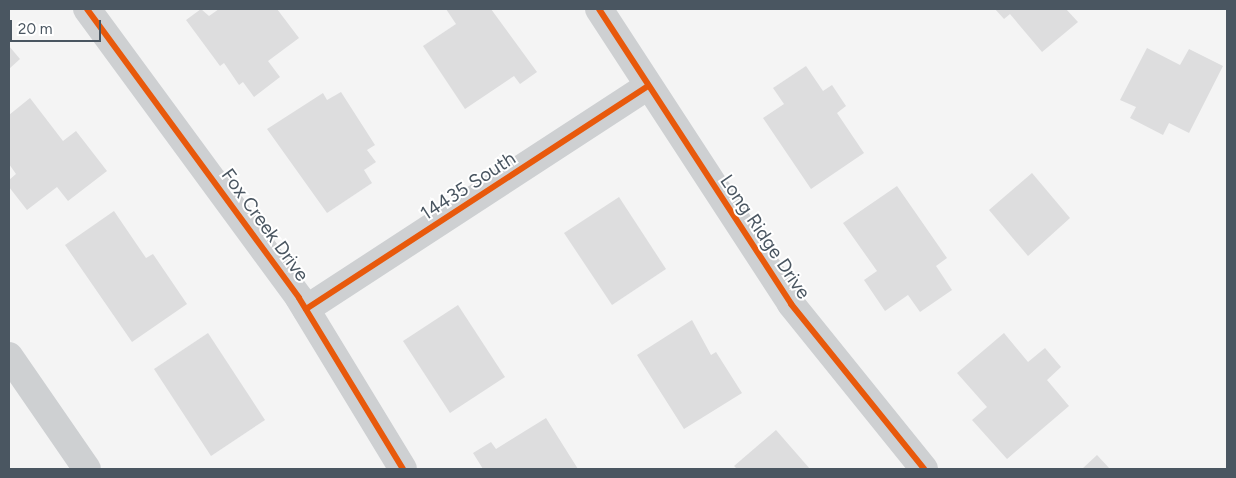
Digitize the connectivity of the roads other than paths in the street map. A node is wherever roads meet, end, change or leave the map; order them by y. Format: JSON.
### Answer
{"nodes":[{"id":1,"x":87,"y":9,"type":"edge"},
{"id":2,"x":598,"y":9,"type":"edge"},
{"id":3,"x":646,"y":87,"type":"junction"},
{"id":4,"x":306,"y":309,"type":"junction"},
{"id":5,"x":9,"y":356,"type":"edge"},
{"id":6,"x":87,"y":469,"type":"edge"},
{"id":7,"x":403,"y":469,"type":"edge"},
{"id":8,"x":924,"y":469,"type":"edge"}],
"edges":[{"from":1,"to":4,"type":"street","name":"Fox Creek Drive"},
{"from":2,"to":3,"type":"street","name":"Long Ridge Drive"},
{"from":3,"to":4,"type":"street","name":"14435 South"},
{"from":3,"to":8,"type":"street","name":"Long Ridge Drive"},
{"from":4,"to":7,"type":"street","name":"Fox Creek Drive"},
{"from":5,"to":6,"type":"street"}]}
